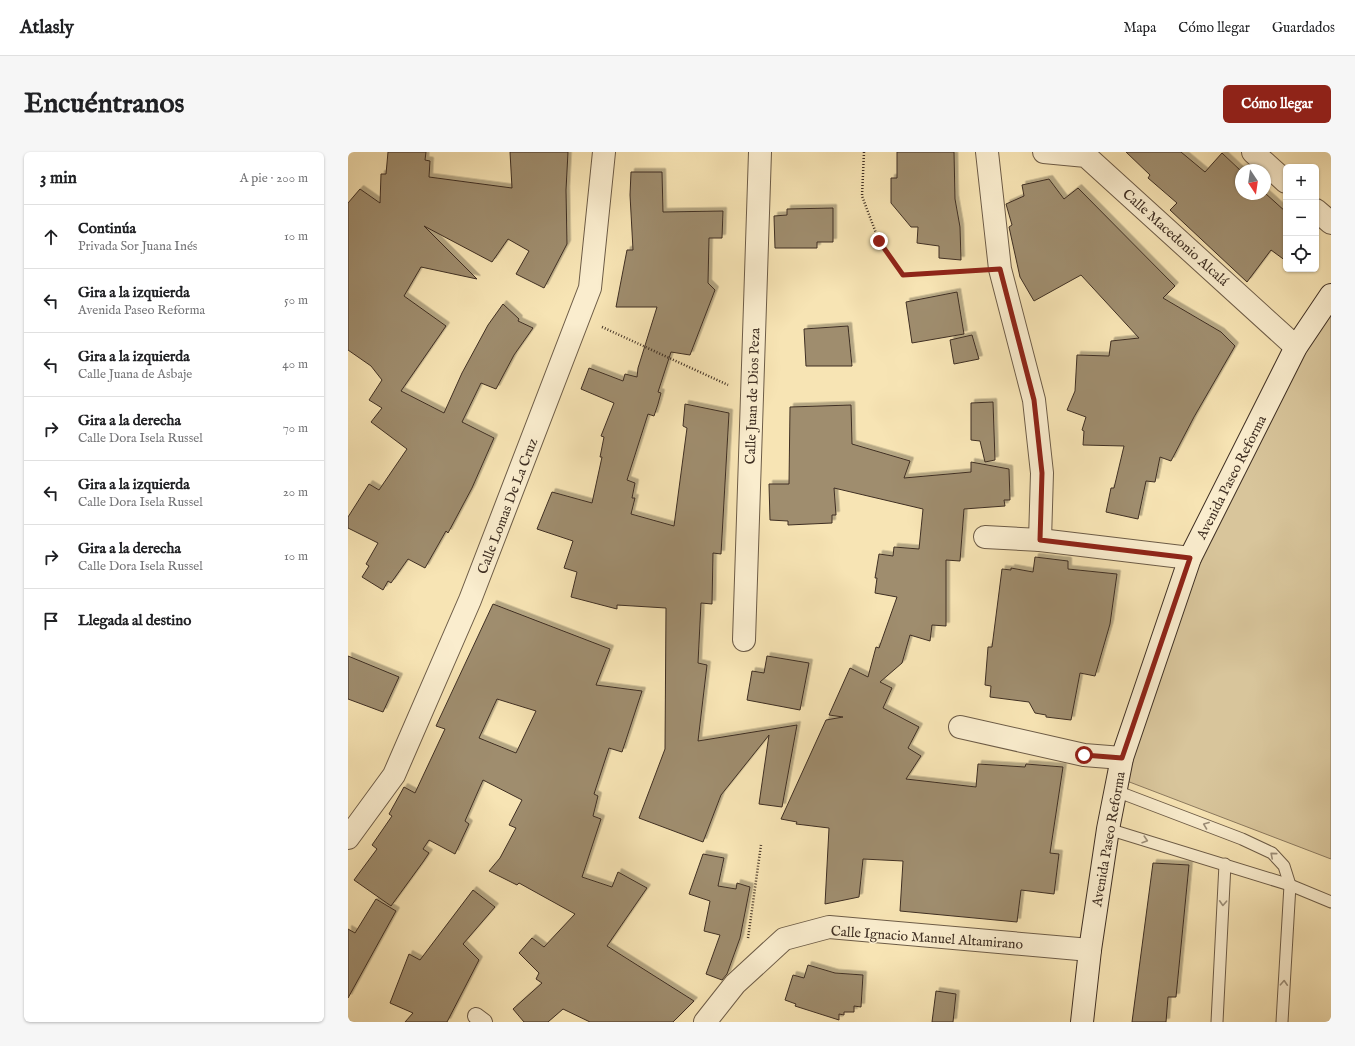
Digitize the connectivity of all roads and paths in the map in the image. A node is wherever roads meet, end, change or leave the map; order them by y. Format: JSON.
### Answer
{"nodes":[{"id":1,"x":604,"y":152,"type":"edge"},
{"id":2,"x":760,"y":152,"type":"edge"},
{"id":3,"x":864,"y":152,"type":"edge"},
{"id":4,"x":987,"y":152,"type":"edge"},
{"id":5,"x":1044,"y":152,"type":"edge"},
{"id":6,"x":1253,"y":152,"type":"edge"},
{"id":7,"x":1283,"y":179,"type":"edge"},
{"id":8,"x":1319,"y":213,"type":"edge"},
{"id":9,"x":1331,"y":223,"type":"edge"},
{"id":10,"x":1000,"y":269,"type":"junction"},
{"id":11,"x":1331,"y":295,"type":"edge"},
{"id":12,"x":580,"y":316,"type":"junction"},
{"id":13,"x":1296,"y":347,"type":"junction"},
{"id":14,"x":752,"y":397,"type":"junction"},
{"id":15,"x":985,"y":537,"type":"dead end"},
{"id":16,"x":1040,"y":540,"type":"junction"},
{"id":17,"x":1190,"y":558,"type":"junction"},
{"id":18,"x":744,"y":640,"type":"dead end"},
{"id":19,"x":960,"y":728,"type":"dead end"},
{"id":20,"x":1122,"y":758,"type":"junction"},
{"id":21,"x":1116,"y":791,"type":"junction"},
{"id":22,"x":1108,"y":829,"type":"junction"},
{"id":23,"x":348,"y":838,"type":"edge"},
{"id":24,"x":761,"y":846,"type":"dead end"},
{"id":25,"x":1225,"y":864,"type":"junction"},
{"id":26,"x":1290,"y":885,"type":"junction"},
{"id":27,"x":1331,"y":902,"type":"edge"},
{"id":28,"x":1090,"y":950,"type":"junction"},
{"id":29,"x":750,"y":971,"type":"junction"},
{"id":30,"x":705,"y":1022,"type":"edge"},
{"id":31,"x":1082,"y":1022,"type":"edge"},
{"id":32,"x":1217,"y":1022,"type":"edge"},
{"id":33,"x":1282,"y":1022,"type":"edge"}],
"edges":[{"from":1,"to":12,"type":"street","name":"Calle Lomas De La Cruz"},
{"from":2,"to":14,"type":"street","name":"Calle Juan de Dios Peza"},
{"from":3,"to":10,"type":"path"},
{"from":4,"to":10,"type":"street"},
{"from":5,"to":13,"type":"street","name":"Calle Macedonio Alcalá"},
{"from":6,"to":7,"type":"street"},
{"from":8,"to":9,"type":"street"},
{"from":10,"to":16,"type":"street"},
{"from":11,"to":13,"type":"street","name":"Avenida Paseo Reforma"},
{"from":12,"to":14,"type":"path"},
{"from":12,"to":23,"type":"street","name":"Calle Lomas De La Cruz"},
{"from":13,"to":17,"type":"street","name":"Avenida Paseo Reforma"},
{"from":14,"to":18,"type":"street","name":"Calle Juan de Dios Peza"},
{"from":15,"to":16,"type":"street"},
{"from":16,"to":17,"type":"street"},
{"from":17,"to":20,"type":"street","name":"Avenida Paseo Reforma"},
{"from":19,"to":20,"type":"street"},
{"from":20,"to":21,"type":"street","name":"Avenida Paseo Reforma"},
{"from":21,"to":22,"type":"street","name":"Avenida Paseo Reforma"},
{"from":26,"to":21,"type":"lane","one_way":true},
{"from":22,"to":25,"type":"lane","one_way":true},
{"from":22,"to":28,"type":"street","name":"Avenida Paseo Reforma"},
{"from":24,"to":29,"type":"path"},
{"from":25,"to":26,"type":"lane"},
{"from":25,"to":32,"type":"lane","one_way":true},
{"from":26,"to":27,"type":"lane"},
{"from":33,"to":26,"type":"lane","one_way":true},
{"from":28,"to":29,"type":"street","name":"Calle Ignacio Manuel Altamirano"},
{"from":28,"to":31,"type":"street","name":"Avenida Paseo Reforma"},
{"from":29,"to":30,"type":"street","name":"Calle Ignacio Manuel Altamirano"}]}
